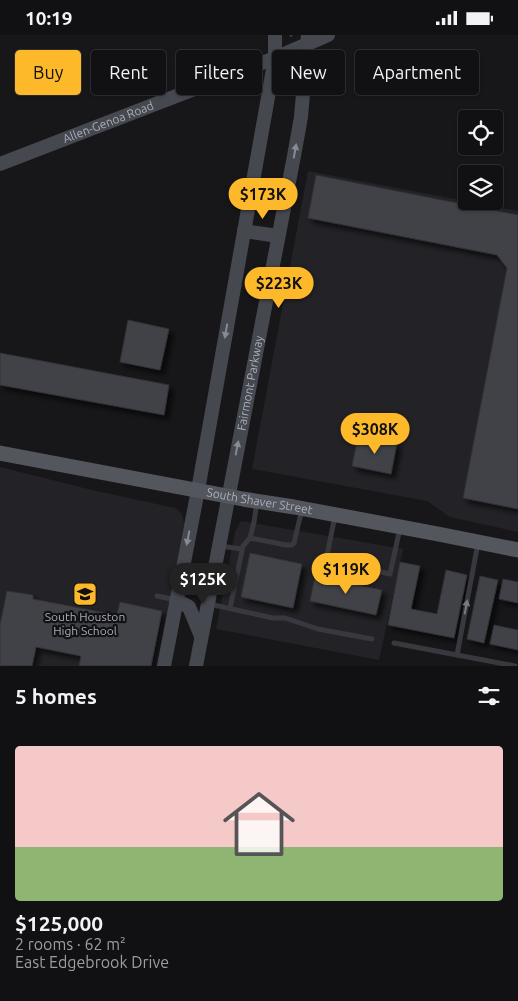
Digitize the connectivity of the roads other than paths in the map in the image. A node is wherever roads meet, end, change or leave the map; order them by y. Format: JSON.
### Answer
{"nodes":[{"id":1,"x":276,"y":35,"type":"edge"},
{"id":2,"x":328,"y":35,"type":"edge"},
{"id":3,"x":307,"y":39,"type":"edge"},
{"id":4,"x":275,"y":50,"type":"edge"},
{"id":5,"x":288,"y":50,"type":"edge"},
{"id":6,"x":272,"y":59,"type":"edge"},
{"id":7,"x":272,"y":75,"type":"edge"},
{"id":8,"x":0,"y":164,"type":"edge"},
{"id":9,"x":244,"y":231,"type":"junction"},
{"id":10,"x":278,"y":236,"type":"junction"},
{"id":11,"x":0,"y":453,"type":"edge"},
{"id":12,"x":198,"y":490,"type":"junction"},
{"id":13,"x":228,"y":496,"type":"junction"},
{"id":14,"x":257,"y":502,"type":"junction"},
{"id":15,"x":302,"y":509,"type":"junction"},
{"id":16,"x":335,"y":515,"type":"junction"},
{"id":17,"x":400,"y":528,"type":"junction"},
{"id":18,"x":250,"y":538,"type":"junction"},
{"id":19,"x":479,"y":542,"type":"junction"},
{"id":20,"x":219,"y":545,"type":"junction"},
{"id":21,"x":242,"y":549,"type":"junction"},
{"id":22,"x":518,"y":550,"type":"edge"},
{"id":23,"x":156,"y":596,"type":"dead end"},
{"id":24,"x":176,"y":600,"type":"junction"},
{"id":25,"x":208,"y":604,"type":"junction"},
{"id":26,"x":230,"y":608,"type":"junction"},
{"id":27,"x":201,"y":636,"type":"junction"},
{"id":28,"x":372,"y":639,"type":"dead end"},
{"id":29,"x":394,"y":643,"type":"dead end"},
{"id":30,"x":457,"y":655,"type":"junction"},
{"id":31,"x":164,"y":666,"type":"edge"},
{"id":32,"x":196,"y":666,"type":"edge"},
{"id":33,"x":515,"y":666,"type":"edge"}],
"edges":[{"from":1,"to":4,"type":"main road"},
{"from":2,"to":3,"type":"main road","name":"Allen-Genoa Road"},
{"from":3,"to":5,"type":"main road","name":"Allen-Genoa Road"},
{"from":10,"to":3,"type":"main road","name":"Fairmont Parkway","one_way":true},
{"from":6,"to":8,"type":"main road","name":"Allen-Genoa Road"},
{"from":7,"to":9,"type":"main road"},
{"from":9,"to":10,"type":"main road"},
{"from":9,"to":12,"type":"main road","one_way":true},
{"from":13,"to":10,"type":"main road","name":"Fairmont Parkway","one_way":true},
{"from":11,"to":12,"type":"main road","name":"South Shaver Street"},
{"from":12,"to":13,"type":"main road","name":"South Shaver Street"},
{"from":12,"to":24,"type":"main road","one_way":true},
{"from":13,"to":14,"type":"main road","name":"South Shaver Street"},
{"from":13,"to":20,"type":"main road","name":"Fairmont Parkway"},
{"from":14,"to":15,"type":"main road","name":"South Shaver Street"},
{"from":14,"to":18,"type":"lane"},
{"from":15,"to":16,"type":"main road","name":"South Shaver Street"},
{"from":15,"to":18,"type":"lane"},
{"from":16,"to":17,"type":"main road","name":"South Shaver Street"},
{"from":16,"to":17,"type":"lane"},
{"from":17,"to":19,"type":"main road","name":"South Shaver Street"},
{"from":18,"to":21,"type":"lane"},
{"from":19,"to":22,"type":"main road","name":"South Shaver Street"},
{"from":30,"to":19,"type":"lane","one_way":true},
{"from":20,"to":21,"type":"lane"},
{"from":20,"to":25,"type":"main road","name":"Fairmont Parkway"},
{"from":21,"to":26,"type":"lane"},
{"from":23,"to":24,"type":"lane"},
{"from":24,"to":27,"type":"main road"},
{"from":24,"to":31,"type":"main road"},
{"from":25,"to":26,"type":"lane"},
{"from":25,"to":27,"type":"main road","name":"Fairmont Parkway"},
{"from":26,"to":28,"type":"lane"},
{"from":27,"to":32,"type":"main road","name":"Fairmont Parkway"},
{"from":29,"to":30,"type":"lane"},
{"from":30,"to":33,"type":"lane"}]}
